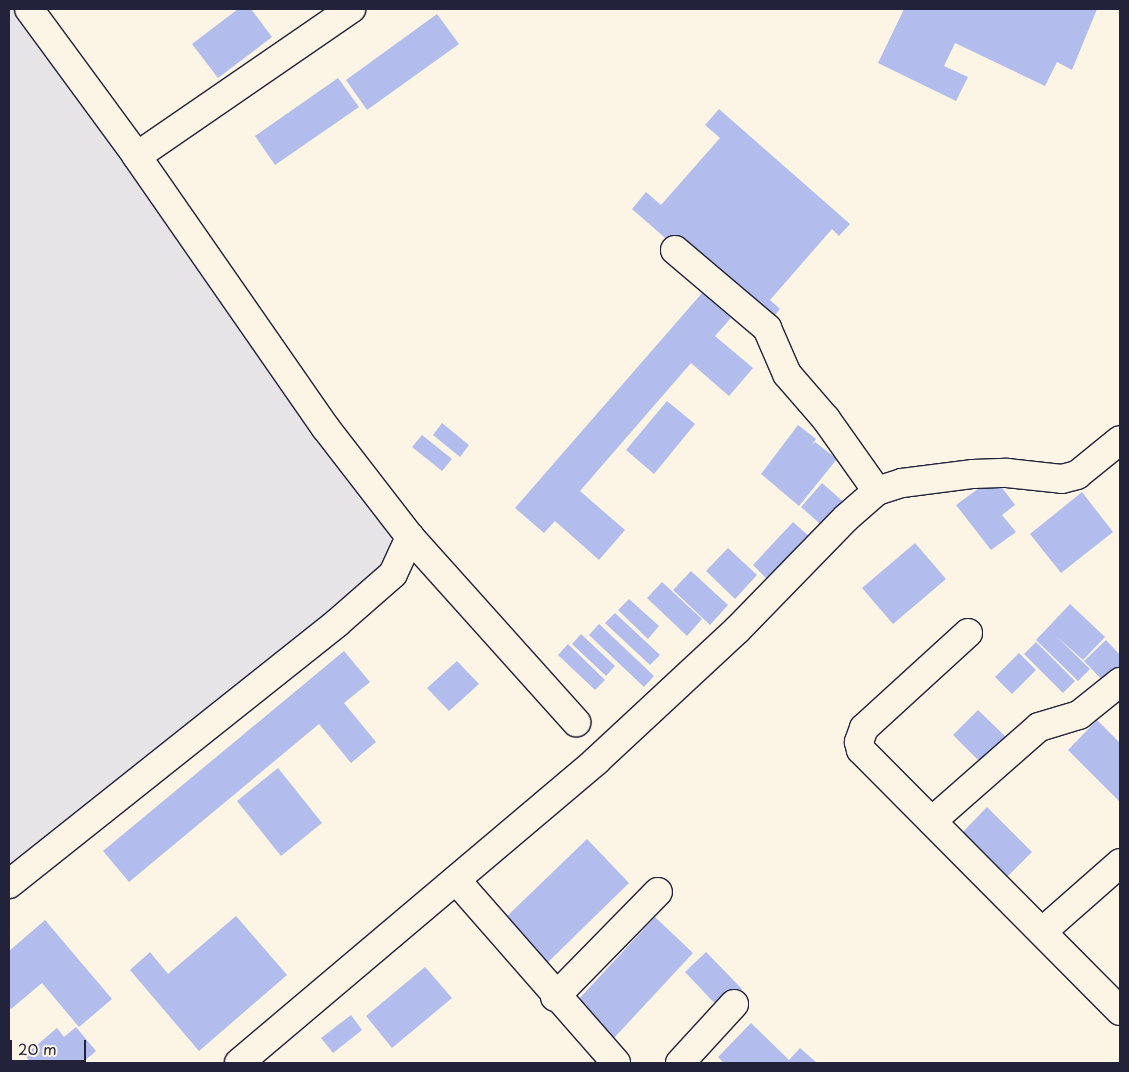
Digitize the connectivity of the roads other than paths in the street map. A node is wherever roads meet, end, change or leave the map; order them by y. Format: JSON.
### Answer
{"nodes":[{"id":1,"x":29,"y":9,"type":"edge"},
{"id":2,"x":352,"y":9,"type":"edge"},
{"id":3,"x":137,"y":156,"type":"junction"},
{"id":4,"x":675,"y":250,"type":"dead end"},
{"id":5,"x":1120,"y":440,"type":"edge"},
{"id":6,"x":878,"y":491,"type":"junction"},
{"id":7,"x":410,"y":537,"type":"junction"},
{"id":8,"x":968,"y":633,"type":"dead end"},
{"id":9,"x":1120,"y":682,"type":"edge"},
{"id":10,"x":576,"y":722,"type":"dead end"},
{"id":11,"x":932,"y":821,"type":"junction"},
{"id":12,"x":1120,"y":863,"type":"edge"},
{"id":13,"x":456,"y":880,"type":"junction"},
{"id":14,"x":9,"y":884,"type":"edge"},
{"id":15,"x":658,"y":892,"type":"dead end"},
{"id":16,"x":1043,"y":931,"type":"junction"},
{"id":17,"x":555,"y":997,"type":"junction"},
{"id":18,"x":734,"y":1004,"type":"dead end"},
{"id":19,"x":1120,"y":1011,"type":"edge"},
{"id":20,"x":239,"y":1063,"type":"edge"},
{"id":21,"x":616,"y":1063,"type":"edge"},
{"id":22,"x":680,"y":1063,"type":"edge"}],
"edges":[{"from":1,"to":3,"type":"street"},
{"from":2,"to":3,"type":"street"},
{"from":3,"to":7,"type":"street"},
{"from":4,"to":6,"type":"street"},
{"from":5,"to":6,"type":"street"},
{"from":6,"to":13,"type":"street"},
{"from":7,"to":10,"type":"street"},
{"from":7,"to":14,"type":"street"},
{"from":8,"to":11,"type":"street"},
{"from":9,"to":11,"type":"street"},
{"from":11,"to":16,"type":"street"},
{"from":12,"to":16,"type":"street"},
{"from":13,"to":17,"type":"street"},
{"from":13,"to":20,"type":"street"},
{"from":15,"to":17,"type":"street"},
{"from":16,"to":19,"type":"street"},
{"from":17,"to":21,"type":"street"},
{"from":18,"to":22,"type":"street"}]}
